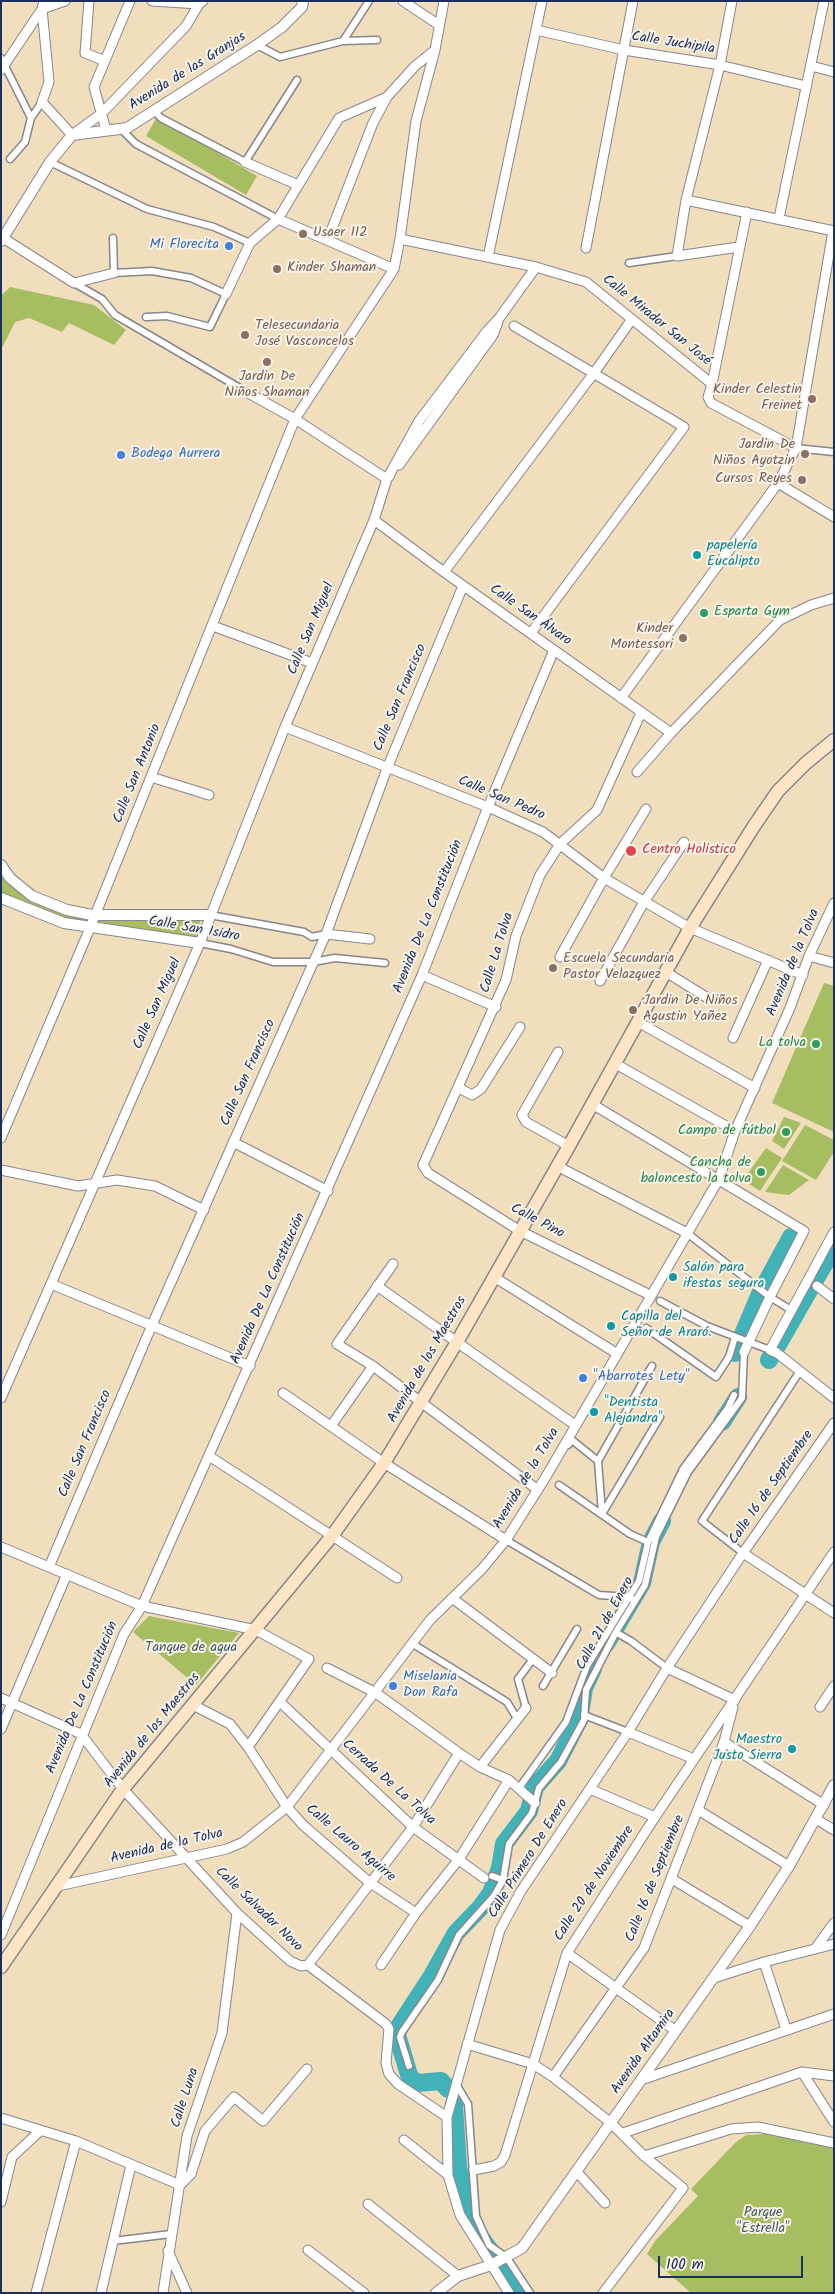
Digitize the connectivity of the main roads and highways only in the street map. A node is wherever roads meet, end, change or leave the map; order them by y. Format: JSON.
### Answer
{"nodes":[{"id":1,"x":834,"y":740,"type":"edge"},
{"id":2,"x":1,"y":1967,"type":"edge"}],
"edges":[{"from":1,"to":2,"type":"main road","name":"Avenida de los Maestros"}]}
